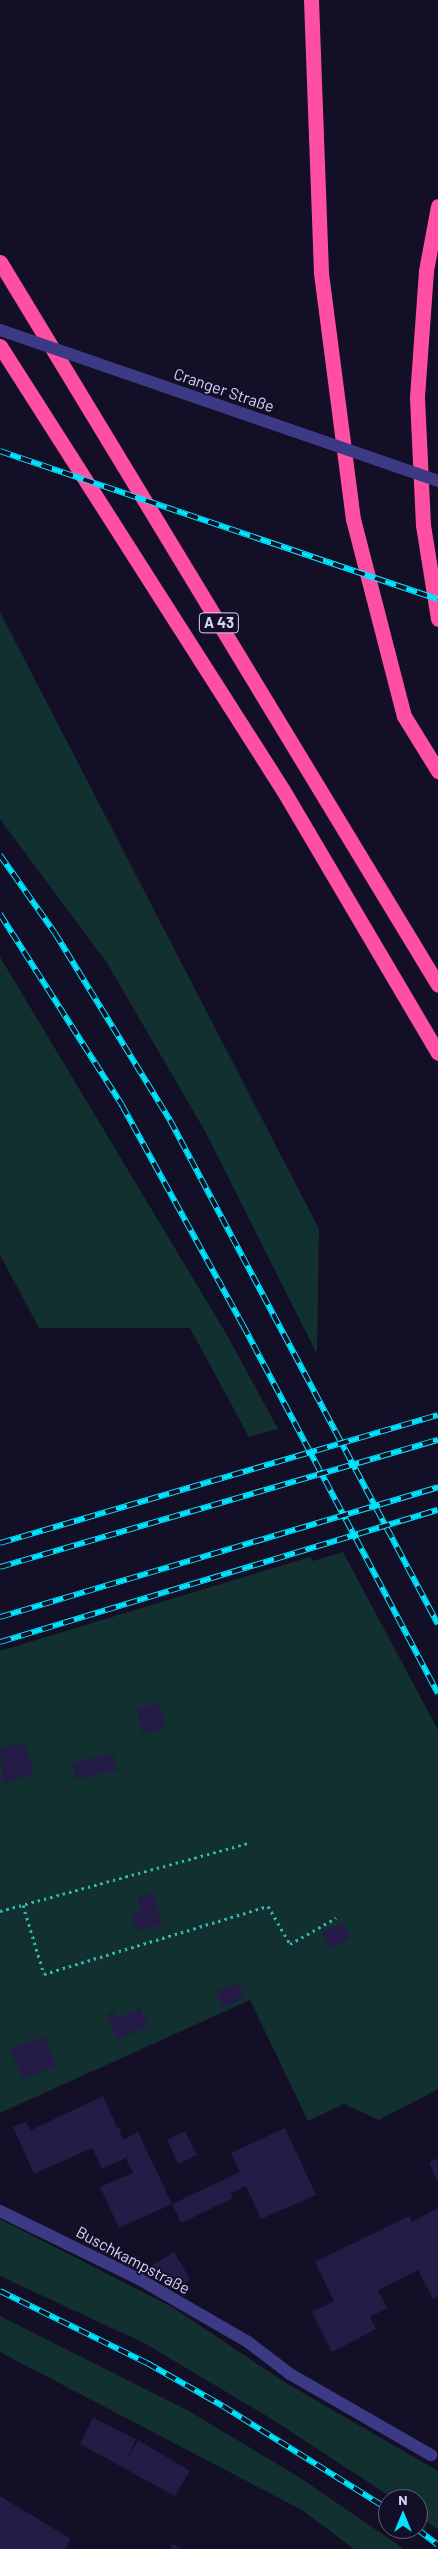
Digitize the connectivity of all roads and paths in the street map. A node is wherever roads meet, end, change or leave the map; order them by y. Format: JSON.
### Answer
{"nodes":[{"id":1,"x":312,"y":0,"type":"edge"},
{"id":2,"x":438,"y":206,"type":"edge"},
{"id":3,"x":0,"y":262,"type":"edge"},
{"id":4,"x":0,"y":330,"type":"edge"},
{"id":5,"x":0,"y":346,"type":"edge"},
{"id":6,"x":438,"y":480,"type":"edge"},
{"id":7,"x":438,"y":619,"type":"edge"},
{"id":8,"x":438,"y":770,"type":"edge"},
{"id":9,"x":438,"y":985,"type":"edge"},
{"id":10,"x":438,"y":1053,"type":"edge"},
{"id":11,"x":249,"y":1843,"type":"dead end"},
{"id":12,"x":23,"y":1905,"type":"junction"},
{"id":13,"x":0,"y":1911,"type":"edge"},
{"id":14,"x":336,"y":1918,"type":"dead end"},
{"id":15,"x":0,"y":2211,"type":"edge"},
{"id":16,"x":431,"y":2455,"type":"dead end"}],
"edges":[{"from":1,"to":8,"type":"highway"},
{"from":2,"to":7,"type":"highway"},
{"from":3,"to":9,"type":"highway","number":"A 43"},
{"from":4,"to":6,"type":"street","name":"Cranger Straße","bridge":true},
{"from":5,"to":10,"type":"highway","number":"A 43"},
{"from":11,"to":12,"type":"path"},
{"from":12,"to":13,"type":"path"},
{"from":12,"to":14,"type":"path"},
{"from":15,"to":16,"type":"street","name":"Buschkampstraße"}]}
